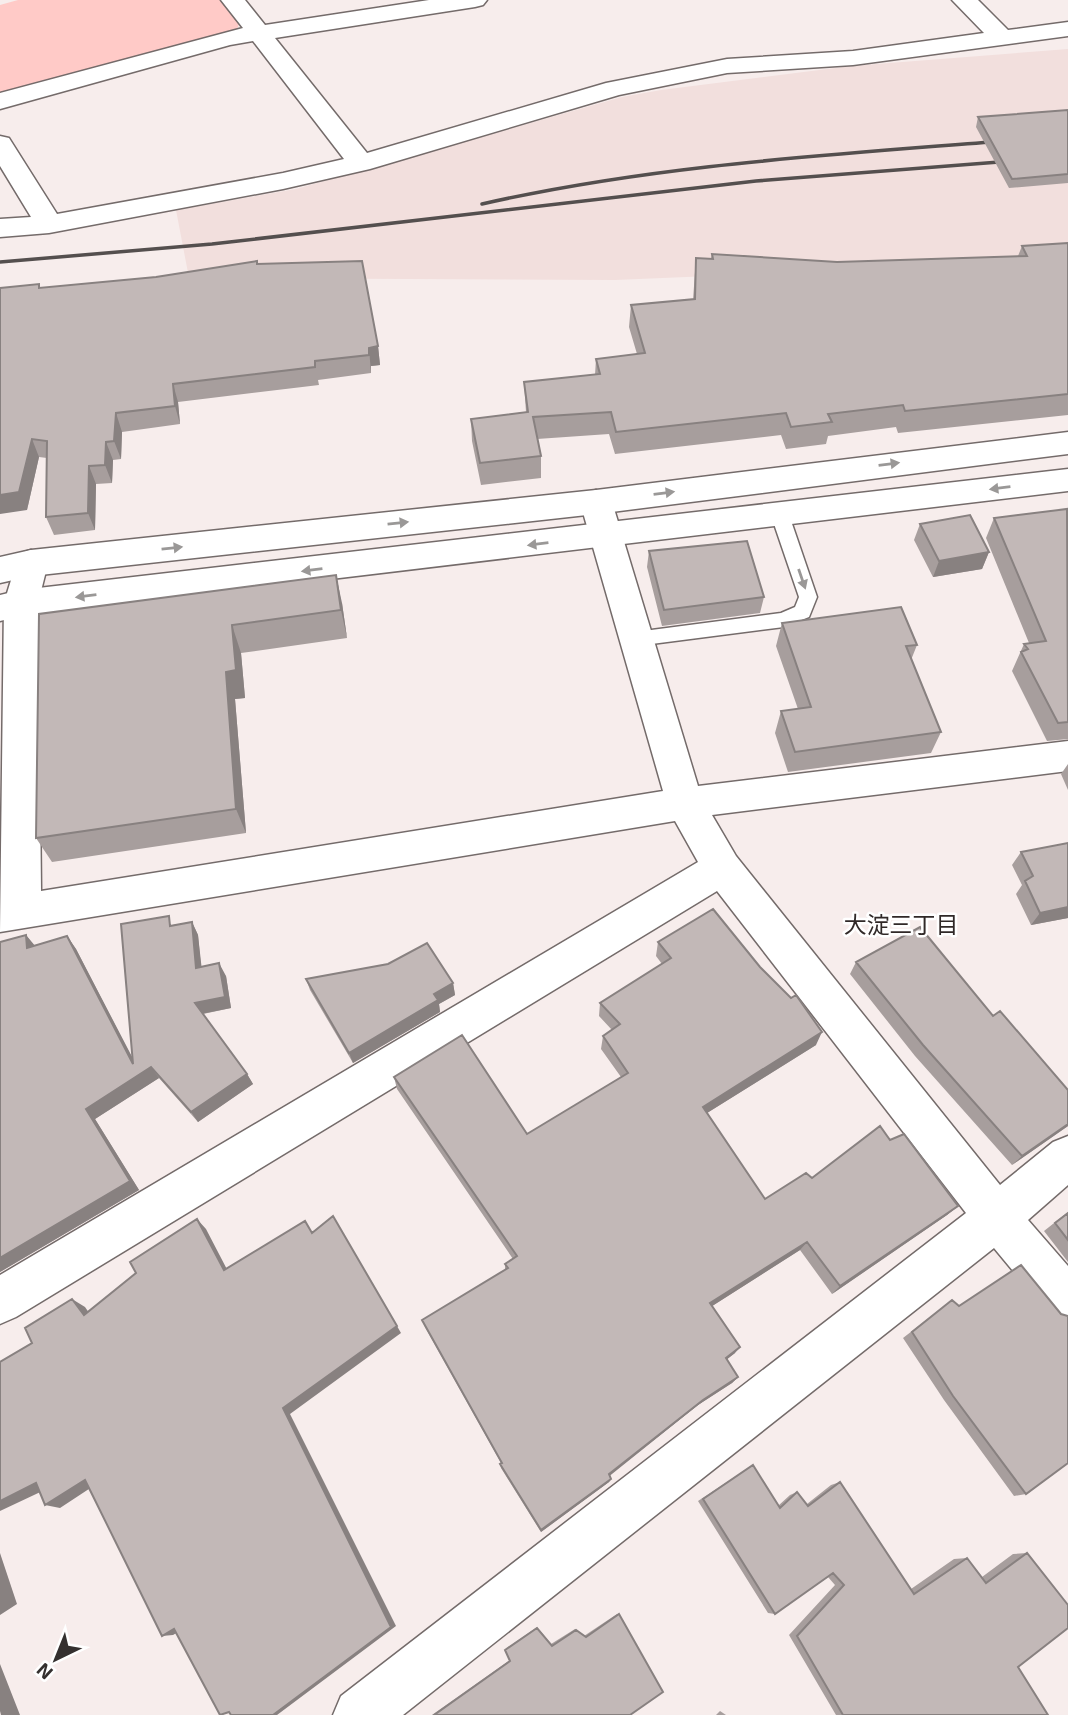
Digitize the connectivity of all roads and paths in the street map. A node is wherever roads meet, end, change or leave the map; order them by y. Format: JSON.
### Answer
{"nodes":[{"id":1,"x":233,"y":0,"type":"edge"},
{"id":2,"x":475,"y":0,"type":"edge"},
{"id":3,"x":964,"y":0,"type":"edge"},
{"id":4,"x":1068,"y":29,"type":"edge"},
{"id":5,"x":259,"y":33,"type":"junction"},
{"id":6,"x":1004,"y":38,"type":"junction"},
{"id":7,"x":0,"y":101,"type":"edge"},
{"id":8,"x":0,"y":144,"type":"edge"},
{"id":9,"x":361,"y":163,"type":"junction"},
{"id":10,"x":49,"y":224,"type":"junction"},
{"id":11,"x":0,"y":228,"type":"edge"},
{"id":12,"x":1068,"y":443,"type":"edge"},
{"id":13,"x":1068,"y":480,"type":"edge"},
{"id":14,"x":596,"y":502,"type":"junction"},
{"id":15,"x":780,"y":514,"type":"junction"},
{"id":16,"x":606,"y":536,"type":"junction"},
{"id":17,"x":16,"y":567,"type":"edge"},
{"id":18,"x":11,"y":606,"type":"edge"},
{"id":19,"x":636,"y":639,"type":"junction"},
{"id":20,"x":1068,"y":756,"type":"edge"},
{"id":21,"x":685,"y":803,"type":"junction"},
{"id":22,"x":722,"y":868,"type":"junction"},
{"id":23,"x":11,"y":912,"type":"edge"},
{"id":24,"x":1068,"y":1157,"type":"edge"},
{"id":25,"x":997,"y":1217,"type":"junction"},
{"id":26,"x":0,"y":1301,"type":"edge"},
{"id":27,"x":1068,"y":1302,"type":"edge"},
{"id":28,"x":360,"y":1715,"type":"edge"}],
"edges":[{"from":1,"to":5,"type":"street"},
{"from":2,"to":5,"type":"street"},
{"from":3,"to":6,"type":"street"},
{"from":4,"to":6,"type":"street"},
{"from":5,"to":7,"type":"street"},
{"from":5,"to":9,"type":"street"},
{"from":6,"to":9,"type":"street"},
{"from":8,"to":10,"type":"street"},
{"from":9,"to":10,"type":"street"},
{"from":10,"to":11,"type":"street"},
{"from":14,"to":12,"type":"street","one_way":true},
{"from":13,"to":15,"type":"street","one_way":true},
{"from":14,"to":16,"type":"street"},
{"from":17,"to":14,"type":"street","one_way":true},
{"from":15,"to":16,"type":"street"},
{"from":15,"to":19,"type":"lane","one_way":true},
{"from":16,"to":18,"type":"street","one_way":true},
{"from":16,"to":19,"type":"street"},
{"from":17,"to":18,"type":"street"},
{"from":18,"to":23,"type":"street"},
{"from":19,"to":21,"type":"street"},
{"from":20,"to":21,"type":"street"},
{"from":21,"to":22,"type":"street"},
{"from":21,"to":23,"type":"street"},
{"from":22,"to":25,"type":"street"},
{"from":22,"to":26,"type":"street"},
{"from":24,"to":25,"type":"street"},
{"from":25,"to":27,"type":"street"},
{"from":25,"to":28,"type":"street"}]}
